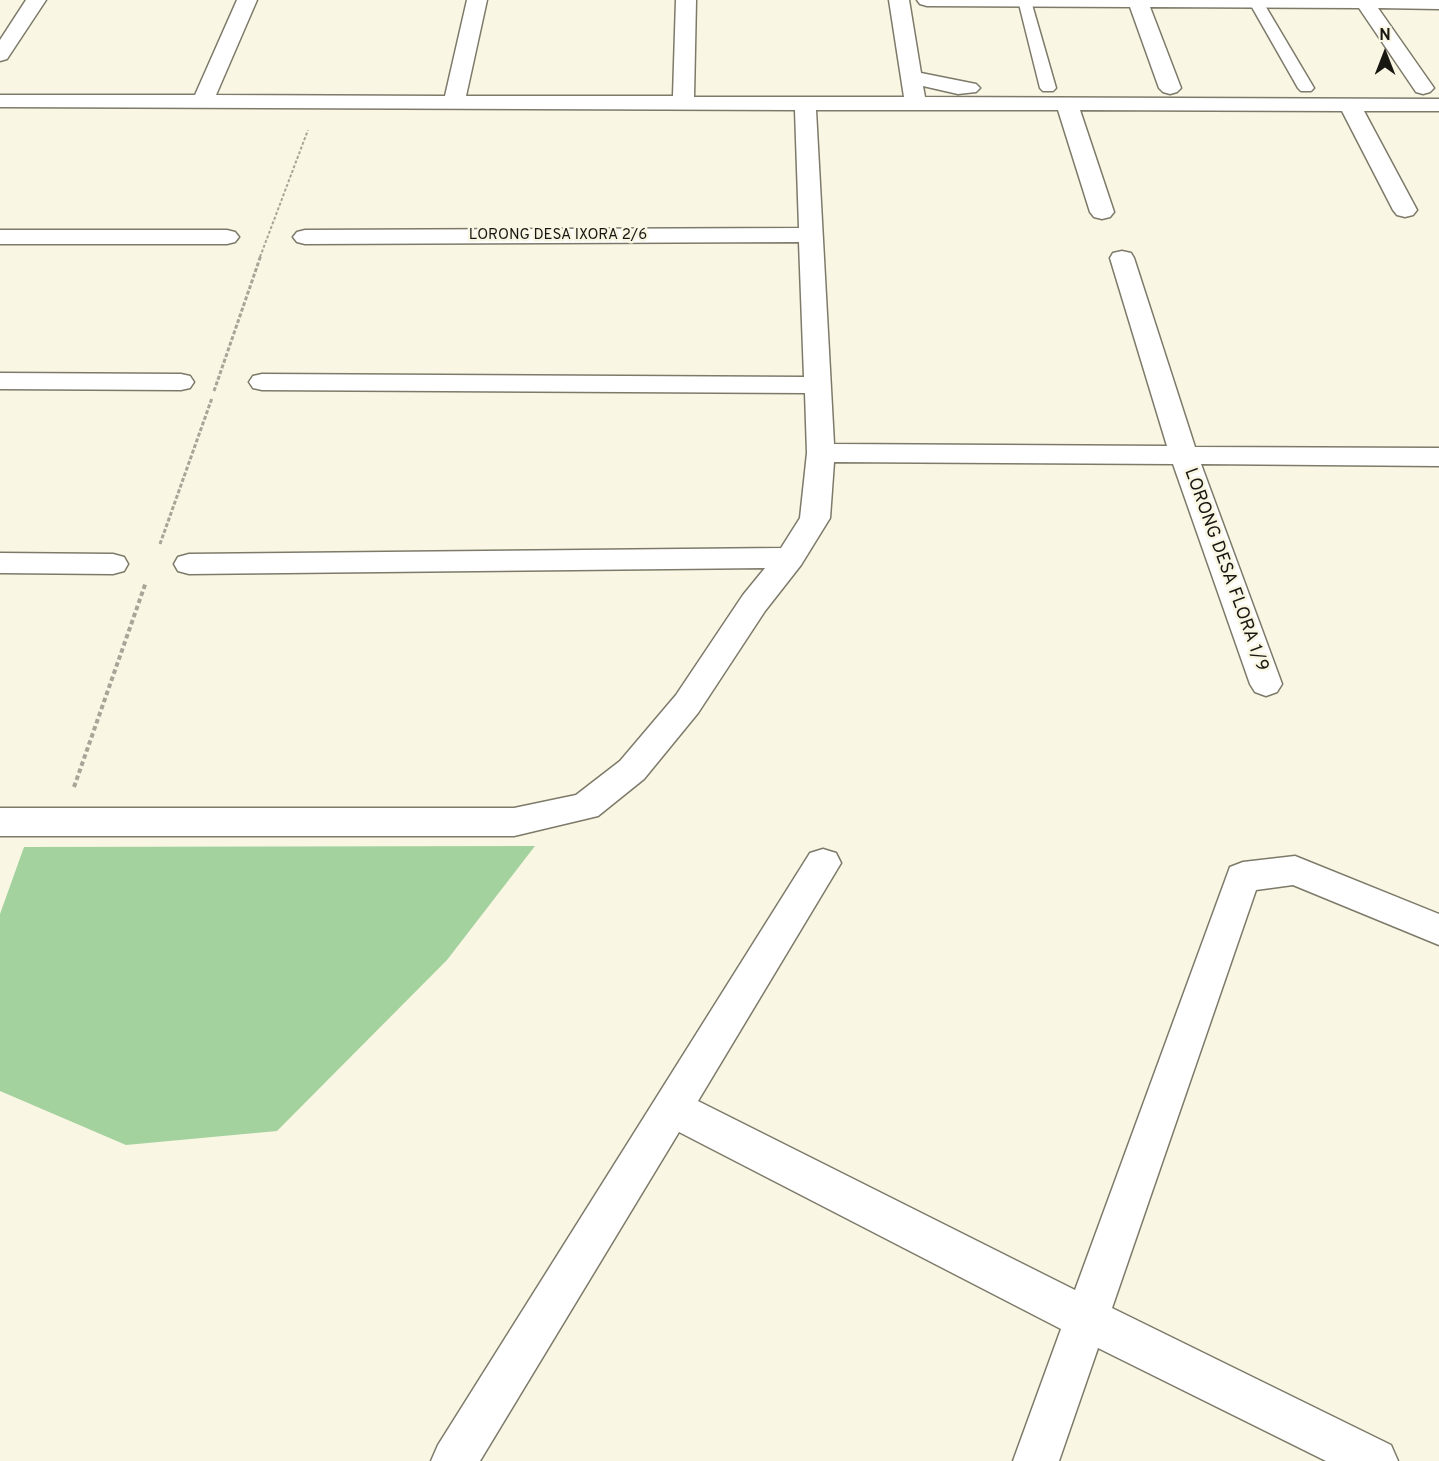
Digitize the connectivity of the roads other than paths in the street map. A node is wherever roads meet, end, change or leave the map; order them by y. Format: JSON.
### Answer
{"nodes":[{"id":1,"x":36,"y":0,"type":"edge"},
{"id":2,"x":247,"y":0,"type":"edge"},
{"id":3,"x":477,"y":0,"type":"edge"},
{"id":4,"x":686,"y":0,"type":"edge"},
{"id":5,"x":899,"y":0,"type":"edge"},
{"id":6,"x":927,"y":0,"type":"edge"},
{"id":7,"x":1024,"y":1,"type":"edge"},
{"id":8,"x":1138,"y":1,"type":"edge"},
{"id":9,"x":1256,"y":2,"type":"junction"},
{"id":10,"x":1364,"y":2,"type":"junction"},
{"id":11,"x":1439,"y":3,"type":"edge"},
{"id":12,"x":0,"y":55,"type":"edge"},
{"id":13,"x":912,"y":77,"type":"junction"},
{"id":14,"x":1048,"y":88,"type":"junction"},
{"id":15,"x":1170,"y":88,"type":"junction"},
{"id":16,"x":1306,"y":88,"type":"junction"},
{"id":17,"x":1431,"y":88,"type":"edge"},
{"id":18,"x":0,"y":101,"type":"edge"},
{"id":19,"x":203,"y":101,"type":"junction"},
{"id":20,"x":454,"y":102,"type":"junction"},
{"id":21,"x":683,"y":103,"type":"junction"},
{"id":22,"x":805,"y":103,"type":"junction"},
{"id":23,"x":916,"y":103,"type":"junction"},
{"id":24,"x":1067,"y":104,"type":"junction"},
{"id":25,"x":1349,"y":104,"type":"junction"},
{"id":26,"x":1439,"y":105,"type":"edge"},
{"id":27,"x":1405,"y":210,"type":"dead end"},
{"id":28,"x":1102,"y":212,"type":"dead end"},
{"id":29,"x":811,"y":235,"type":"junction"},
{"id":30,"x":0,"y":237,"type":"edge"},
{"id":31,"x":227,"y":237,"type":"dead end"},
{"id":32,"x":305,"y":237,"type":"dead end"},
{"id":33,"x":1122,"y":258,"type":"dead end"},
{"id":34,"x":0,"y":381,"type":"edge"},
{"id":35,"x":181,"y":382,"type":"dead end"},
{"id":36,"x":262,"y":382,"type":"dead end"},
{"id":37,"x":819,"y":385,"type":"junction"},
{"id":38,"x":821,"y":453,"type":"junction"},
{"id":39,"x":1184,"y":456,"type":"junction"},
{"id":40,"x":1439,"y":457,"type":"edge"},
{"id":41,"x":790,"y":558,"type":"junction"},
{"id":42,"x":0,"y":563,"type":"edge"},
{"id":43,"x":113,"y":564,"type":"dead end"},
{"id":44,"x":189,"y":564,"type":"dead end"},
{"id":45,"x":1266,"y":684,"type":"dead end"},
{"id":46,"x":0,"y":822,"type":"edge"},
{"id":47,"x":824,"y":863,"type":"dead end"},
{"id":48,"x":1439,"y":930,"type":"edge"},
{"id":49,"x":673,"y":1108,"type":"junction"},
{"id":50,"x":1085,"y":1318,"type":"junction"},
{"id":51,"x":454,"y":1461,"type":"edge"},
{"id":52,"x":1036,"y":1461,"type":"edge"},
{"id":53,"x":1375,"y":1461,"type":"edge"}],
"edges":[{"from":1,"to":12,"type":"street"},
{"from":2,"to":19,"type":"street"},
{"from":3,"to":20,"type":"street"},
{"from":4,"to":21,"type":"street"},
{"from":5,"to":13,"type":"street"},
{"from":6,"to":7,"type":"street"},
{"from":7,"to":8,"type":"street"},
{"from":7,"to":14,"type":"lane"},
{"from":8,"to":9,"type":"street"},
{"from":8,"to":15,"type":"street"},
{"from":9,"to":10,"type":"street"},
{"from":9,"to":16,"type":"lane"},
{"from":10,"to":11,"type":"street"},
{"from":10,"to":17,"type":"street"},
{"from":13,"to":14,"type":"street"},
{"from":13,"to":23,"type":"street"},
{"from":14,"to":15,"type":"street"},
{"from":15,"to":16,"type":"street"},
{"from":16,"to":17,"type":"street"},
{"from":18,"to":19,"type":"street"},
{"from":19,"to":20,"type":"street"},
{"from":20,"to":21,"type":"street"},
{"from":21,"to":22,"type":"street"},
{"from":22,"to":23,"type":"street"},
{"from":22,"to":29,"type":"street"},
{"from":23,"to":24,"type":"street"},
{"from":24,"to":25,"type":"street"},
{"from":24,"to":28,"type":"street"},
{"from":25,"to":26,"type":"street"},
{"from":25,"to":27,"type":"street"},
{"from":29,"to":32,"type":"street","name":"LORONG DESA IXORA 2/6"},
{"from":29,"to":37,"type":"street"},
{"from":30,"to":31,"type":"street"},
{"from":33,"to":39,"type":"street","name":"LORONG DESA FLORA 1/9"},
{"from":34,"to":35,"type":"street"},
{"from":36,"to":37,"type":"street"},
{"from":37,"to":38,"type":"street"},
{"from":38,"to":39,"type":"street"},
{"from":38,"to":41,"type":"street"},
{"from":39,"to":40,"type":"street"},
{"from":39,"to":45,"type":"street","name":"LORONG DESA FLORA 1/9"},
{"from":41,"to":44,"type":"street"},
{"from":41,"to":46,"type":"street"},
{"from":42,"to":43,"type":"street"},
{"from":47,"to":49,"type":"street"},
{"from":48,"to":50,"type":"street"},
{"from":49,"to":50,"type":"street"},
{"from":49,"to":51,"type":"street"},
{"from":50,"to":52,"type":"street"},
{"from":50,"to":53,"type":"street"}]}
